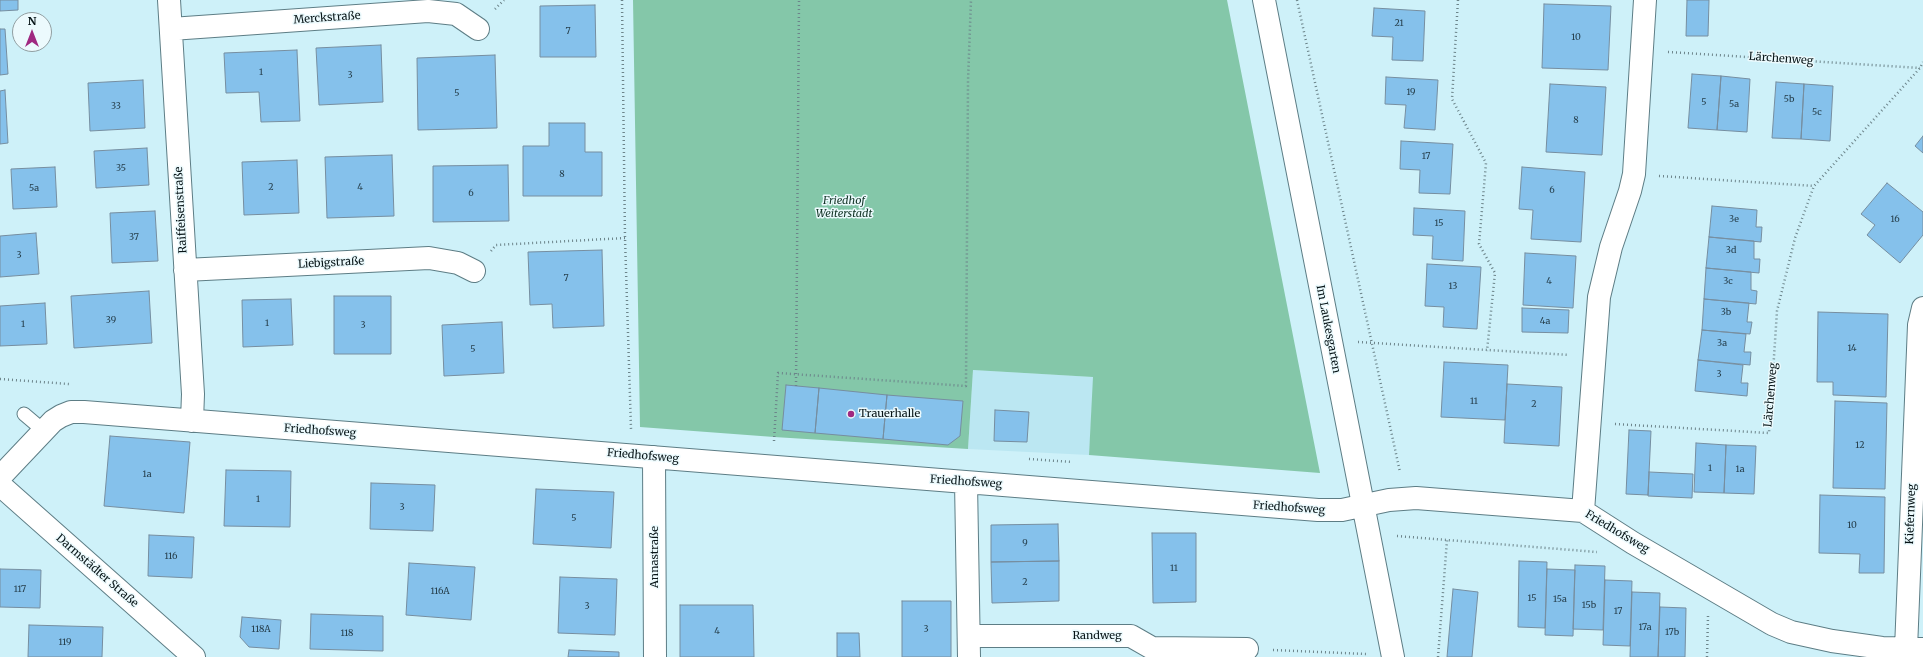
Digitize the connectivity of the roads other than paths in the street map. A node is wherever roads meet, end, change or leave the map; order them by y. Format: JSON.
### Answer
{"nodes":[{"id":1,"x":168,"y":0,"type":"edge"},
{"id":2,"x":1264,"y":0,"type":"edge"},
{"id":3,"x":1645,"y":0,"type":"edge"},
{"id":4,"x":171,"y":29,"type":"junction"},
{"id":5,"x":478,"y":29,"type":"dead end"},
{"id":6,"x":185,"y":270,"type":"junction"},
{"id":7,"x":474,"y":271,"type":"road end"},
{"id":8,"x":1923,"y":308,"type":"edge"},
{"id":9,"x":24,"y":414,"type":"dead end"},
{"id":10,"x":192,"y":421,"type":"junction"},
{"id":11,"x":44,"y":431,"type":"junction"},
{"id":12,"x":654,"y":457,"type":"junction"},
{"id":13,"x":0,"y":477,"type":"edge"},
{"id":14,"x":966,"y":482,"type":"junction"},
{"id":15,"x":0,"y":486,"type":"edge"},
{"id":16,"x":1363,"y":506,"type":"junction"},
{"id":17,"x":1583,"y":511,"type":"junction"},
{"id":18,"x":969,"y":646,"type":"edge"},
{"id":19,"x":1247,"y":648,"type":"road end"},
{"id":20,"x":1914,"y":649,"type":"edge"},
{"id":21,"x":1882,"y":652,"type":"edge"},
{"id":22,"x":1393,"y":656,"type":"edge"},
{"id":23,"x":194,"y":657,"type":"edge"},
{"id":24,"x":655,"y":657,"type":"edge"}],
"edges":[{"from":1,"to":4,"type":"street","name":"Raiffeisenstraße"},
{"from":2,"to":16,"type":"street","name":"Im Laukesgarten"},
{"from":3,"to":17,"type":"street"},
{"from":4,"to":5,"type":"street","name":"Merckstraße"},
{"from":4,"to":6,"type":"street","name":"Raiffeisenstraße"},
{"from":6,"to":7,"type":"street","name":"Liebigstraße"},
{"from":6,"to":10,"type":"street","name":"Raiffeisenstraße"},
{"from":8,"to":20,"type":"street","name":"Kiefernweg"},
{"from":9,"to":11,"type":"lane"},
{"from":10,"to":11,"type":"street","name":"Friedhofsweg"},
{"from":10,"to":12,"type":"street","name":"Friedhofsweg"},
{"from":11,"to":13,"type":"street","name":"Friedhofsweg"},
{"from":12,"to":14,"type":"street","name":"Friedhofsweg"},
{"from":12,"to":24,"type":"street","name":"Annastraße"},
{"from":14,"to":16,"type":"street","name":"Friedhofsweg"},
{"from":14,"to":18,"type":"street","name":"Randweg"},
{"from":15,"to":23,"type":"street","name":"Darmstädter Straße"},
{"from":16,"to":17,"type":"street","name":"Friedhofsweg"},
{"from":16,"to":22,"type":"street","name":"Im Laukesgarten"},
{"from":17,"to":21,"type":"street","name":"Friedhofsweg"},
{"from":18,"to":19,"type":"street","name":"Randweg"},
{"from":20,"to":21,"type":"street","name":"Friedhofsweg"}]}
